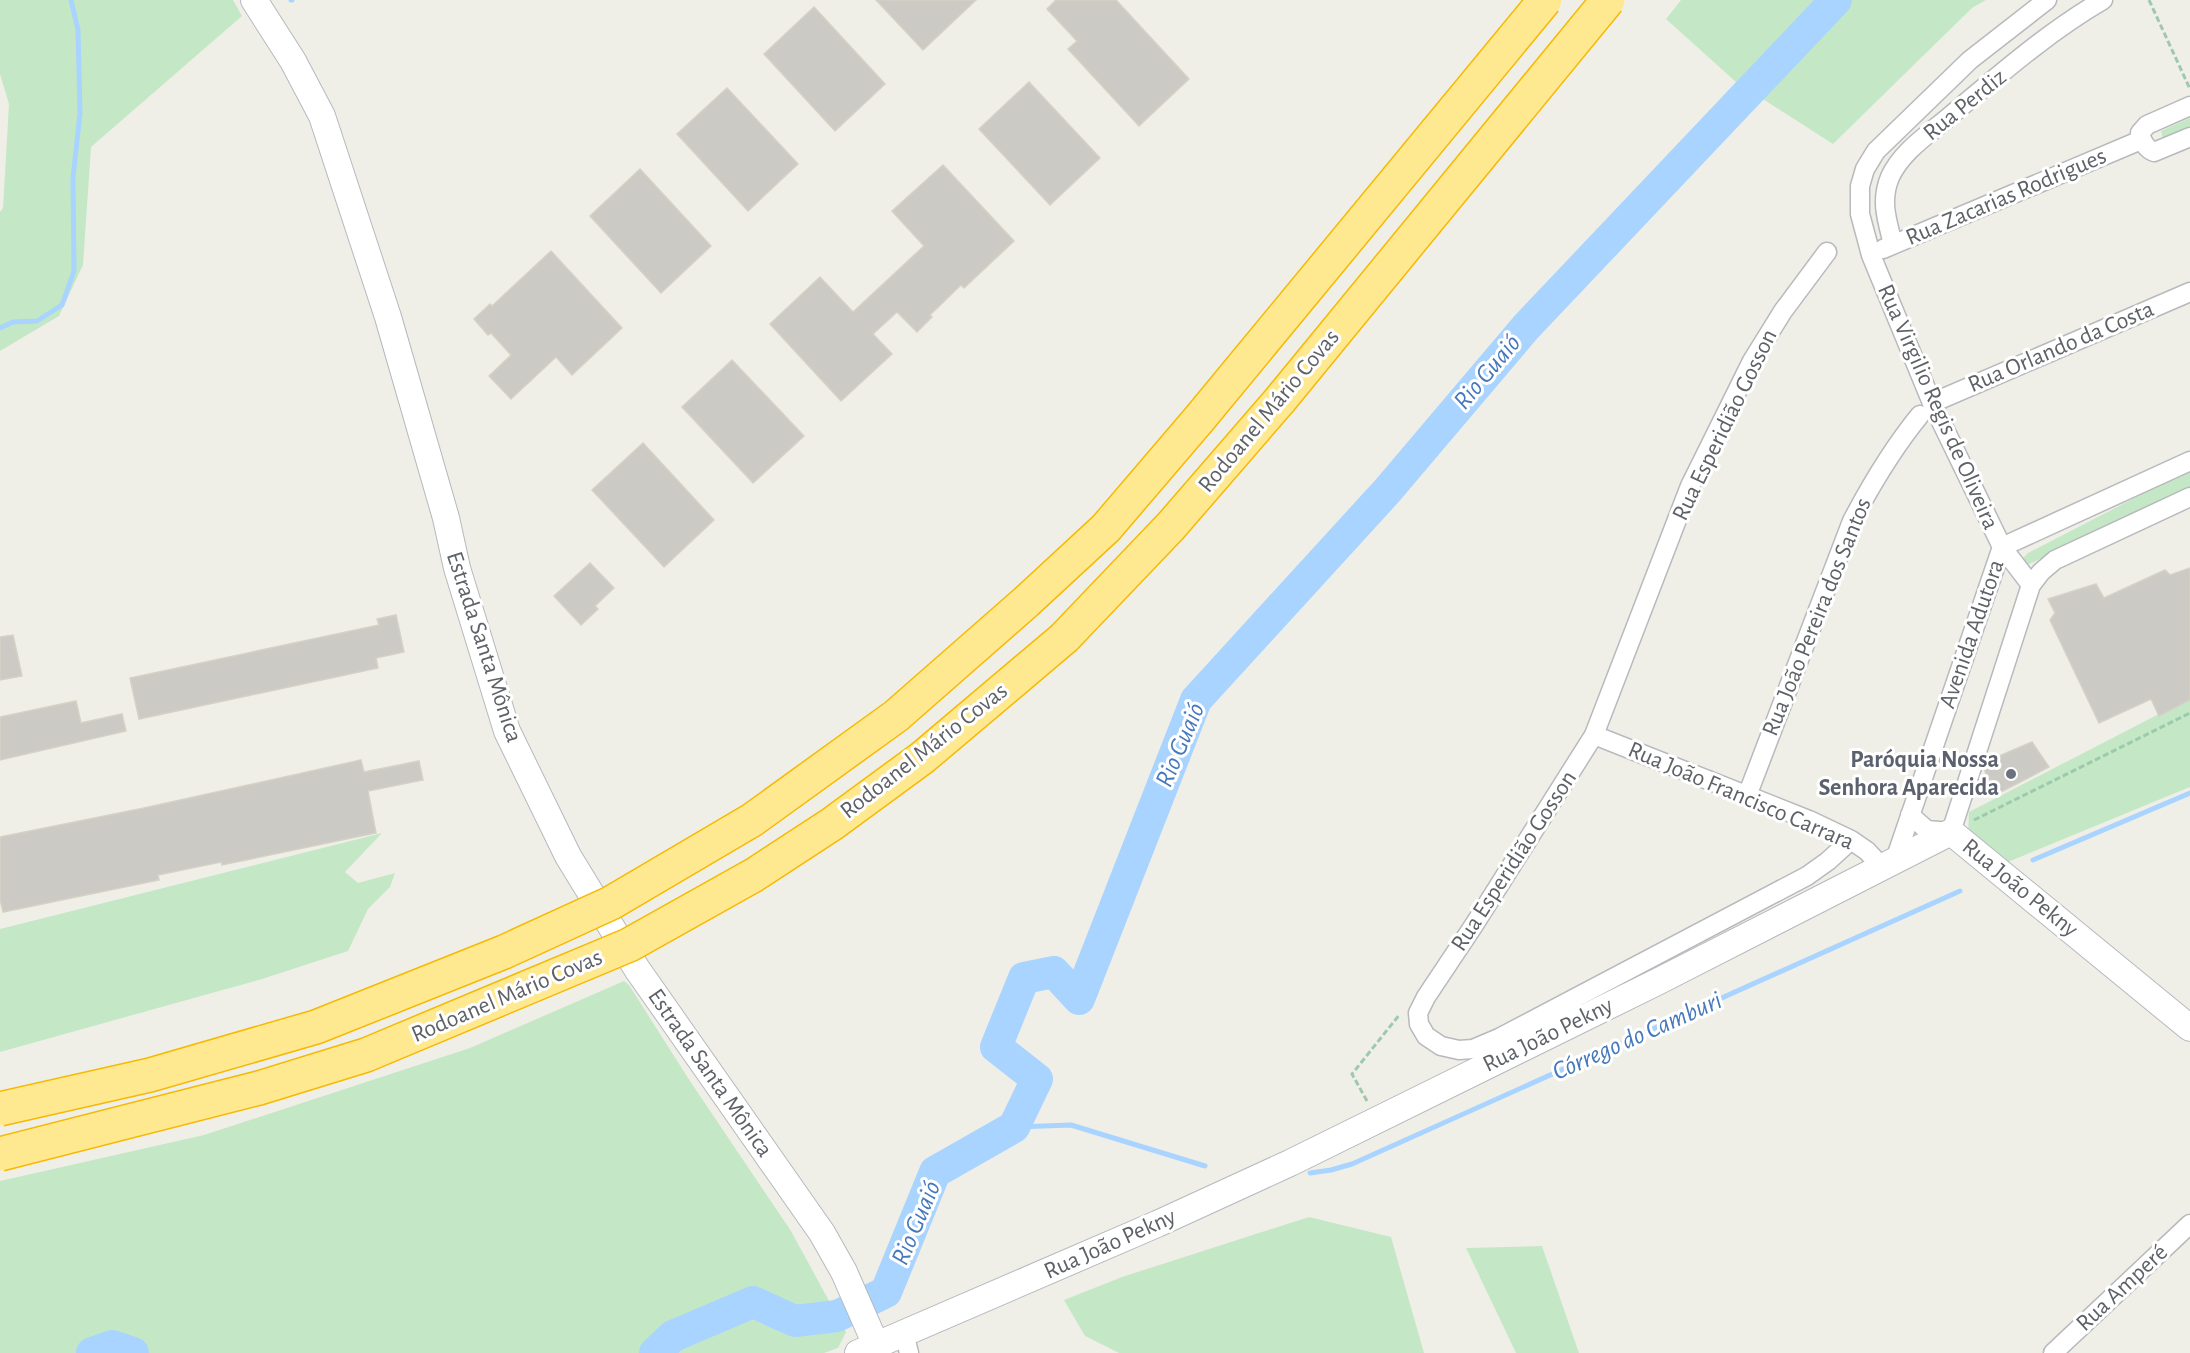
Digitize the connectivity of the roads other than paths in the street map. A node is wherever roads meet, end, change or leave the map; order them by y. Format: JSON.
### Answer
{"nodes":[{"id":1,"x":254,"y":0,"type":"edge"},
{"id":2,"x":1545,"y":0,"type":"edge"},
{"id":3,"x":1608,"y":0,"type":"edge"},
{"id":4,"x":2047,"y":0,"type":"edge"},
{"id":5,"x":2103,"y":0,"type":"edge"},
{"id":6,"x":2190,"y":106,"type":"edge"},
{"id":7,"x":2190,"y":137,"type":"edge"},
{"id":8,"x":2141,"y":140,"type":"junction"},
{"id":9,"x":1893,"y":244,"type":"junction"},
{"id":10,"x":1827,"y":252,"type":"dead end"},
{"id":11,"x":1871,"y":255,"type":"junction"},
{"id":12,"x":2190,"y":292,"type":"edge"},
{"id":13,"x":1926,"y":409,"type":"junction"},
{"id":14,"x":2190,"y":461,"type":"edge"},
{"id":15,"x":2190,"y":497,"type":"edge"},
{"id":16,"x":2002,"y":547,"type":"junction"},
{"id":17,"x":2031,"y":585,"type":"junction"},
{"id":18,"x":1594,"y":735,"type":"junction"},
{"id":19,"x":1748,"y":796,"type":"junction"},
{"id":20,"x":1910,"y":815,"type":"junction"},
{"id":21,"x":1951,"y":831,"type":"junction"},
{"id":22,"x":1851,"y":840,"type":"junction"},
{"id":23,"x":1888,"y":863,"type":"junction"},
{"id":24,"x":2190,"y":1028,"type":"edge"},
{"id":25,"x":0,"y":1109,"type":"edge"},
{"id":26,"x":0,"y":1154,"type":"edge"},
{"id":27,"x":2190,"y":1224,"type":"edge"},
{"id":28,"x":868,"y":1342,"type":"edge"},
{"id":29,"x":906,"y":1343,"type":"edge"},
{"id":30,"x":2053,"y":1353,"type":"edge"}],
"edges":[{"from":1,"to":28,"type":"street","name":"Estrada Santa Mônica"},
{"from":2,"to":25,"type":"highway","name":"Rodoanel Mário Covas","bridge":true},
{"from":3,"to":26,"type":"highway","name":"Rodoanel Mário Covas","bridge":true},
{"from":4,"to":11,"type":"street","name":"Rua Virgilio Regis de Oliveira"},
{"from":5,"to":9,"type":"street","name":"Rua Perdiz"},
{"from":6,"to":8,"type":"street"},
{"from":7,"to":8,"type":"street"},
{"from":8,"to":9,"type":"street","name":"Rua Zacarias Rodrigues"},
{"from":9,"to":11,"type":"street","name":"Rua Zacarias Rodrigues"},
{"from":10,"to":18,"type":"street","name":"Rua Esperidião Gosson"},
{"from":11,"to":13,"type":"street","name":"Rua Virgilio Regis de Oliveira"},
{"from":12,"to":13,"type":"street","name":"Rua Orlando da Costa"},
{"from":13,"to":16,"type":"street","name":"Rua Virgilio Regis de Oliveira"},
{"from":13,"to":19,"type":"street","name":"Rua João Pereira dos Santos"},
{"from":14,"to":16,"type":"street","name":"Avenida Adutora"},
{"from":15,"to":17,"type":"street","name":"Avenida Adutora"},
{"from":16,"to":17,"type":"street","name":"Rua Virgilio Regis de Oliveira"},
{"from":16,"to":20,"type":"street","name":"Avenida Adutora"},
{"from":17,"to":21,"type":"street"},
{"from":18,"to":19,"type":"street","name":"Rua João Francisco Carrara"},
{"from":18,"to":22,"type":"street","name":"Rua Esperidião Gosson"},
{"from":19,"to":22,"type":"street","name":"Rua João Francisco Carrara"},
{"from":20,"to":21,"type":"street"},
{"from":20,"to":23,"type":"street","name":"Avenida Adutora"},
{"from":21,"to":23,"type":"street","name":"Rua João Pekny"},
{"from":21,"to":24,"type":"street","name":"Rua João Pekny"},
{"from":22,"to":23,"type":"street","name":"Rua João Francisco Carrara"},
{"from":23,"to":29,"type":"street","name":"Rua João Pekny"},
{"from":27,"to":30,"type":"street","name":"Rua Amperé"},
{"from":28,"to":29,"type":"street","name":"Rua João Pekny"}]}
